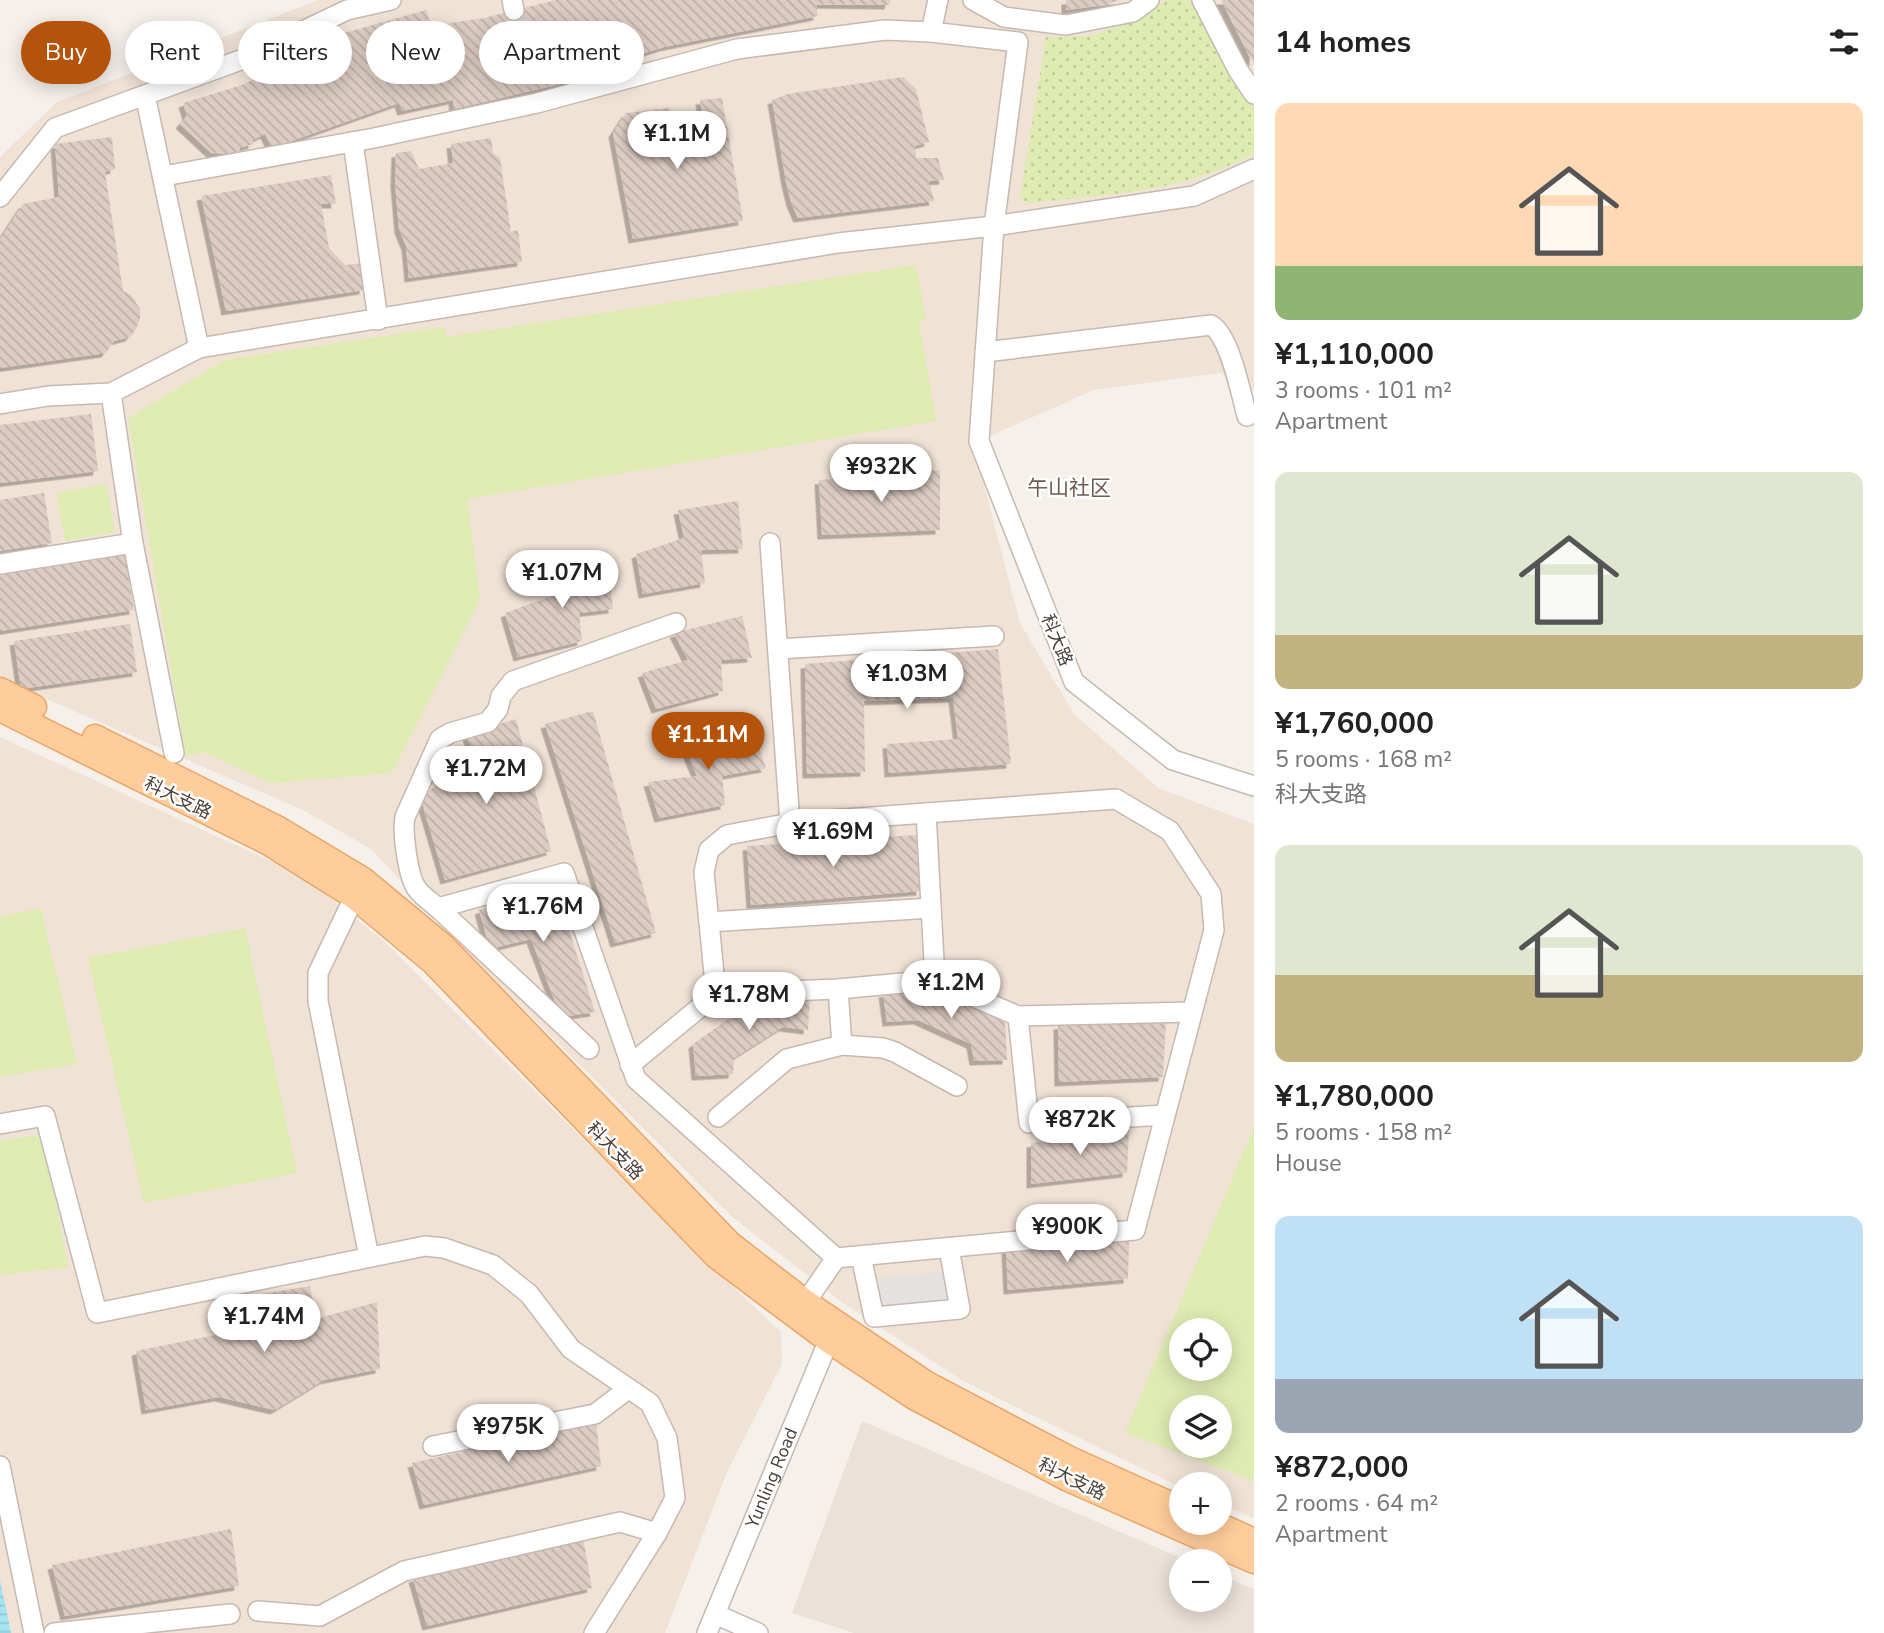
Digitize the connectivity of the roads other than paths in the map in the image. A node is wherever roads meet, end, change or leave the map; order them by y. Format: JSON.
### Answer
{"nodes":[{"id":1,"x":390,"y":0,"type":"edge"},
{"id":2,"x":938,"y":0,"type":"edge"},
{"id":3,"x":973,"y":0,"type":"edge"},
{"id":4,"x":1149,"y":0,"type":"edge"},
{"id":5,"x":1202,"y":0,"type":"edge"},
{"id":6,"x":931,"y":32,"type":"junction"},
{"id":7,"x":1254,"y":94,"type":"edge"},
{"id":8,"x":145,"y":95,"type":"junction"},
{"id":9,"x":353,"y":142,"type":"junction"},
{"id":10,"x":1254,"y":169,"type":"edge"},
{"id":11,"x":164,"y":176,"type":"junction"},
{"id":12,"x":0,"y":197,"type":"edge"},
{"id":13,"x":994,"y":226,"type":"junction"},
{"id":14,"x":378,"y":320,"type":"junction"},
{"id":15,"x":199,"y":348,"type":"junction"},
{"id":16,"x":985,"y":352,"type":"junction"},
{"id":17,"x":111,"y":393,"type":"junction"},
{"id":18,"x":0,"y":404,"type":"edge"},
{"id":19,"x":1248,"y":416,"type":"dead end"},
{"id":20,"x":770,"y":542,"type":"dead end"},
{"id":21,"x":133,"y":543,"type":"junction"},
{"id":22,"x":0,"y":564,"type":"edge"},
{"id":23,"x":676,"y":623,"type":"dead end"},
{"id":24,"x":993,"y":636,"type":"dead end"},
{"id":25,"x":778,"y":649,"type":"junction"},
{"id":26,"x":0,"y":690,"type":"edge"},
{"id":27,"x":0,"y":709,"type":"edge"},
{"id":28,"x":174,"y":753,"type":"dead end"},
{"id":29,"x":1254,"y":786,"type":"edge"},
{"id":30,"x":926,"y":813,"type":"junction"},
{"id":31,"x":790,"y":823,"type":"junction"},
{"id":32,"x":359,"y":888,"type":"junction"},
{"id":33,"x":438,"y":908,"type":"junction"},
{"id":34,"x":931,"y":908,"type":"junction"},
{"id":35,"x":709,"y":922,"type":"junction"},
{"id":36,"x":935,"y":980,"type":"junction"},
{"id":37,"x":838,"y":989,"type":"junction"},
{"id":38,"x":716,"y":994,"type":"junction"},
{"id":39,"x":1192,"y":1012,"type":"junction"},
{"id":40,"x":1018,"y":1016,"type":"junction"},
{"id":41,"x":842,"y":1045,"type":"junction"},
{"id":42,"x":589,"y":1049,"type":"dead end"},
{"id":43,"x":629,"y":1065,"type":"junction"},
{"id":44,"x":957,"y":1086,"type":"dead end"},
{"id":45,"x":1166,"y":1115,"type":"junction"},
{"id":46,"x":718,"y":1117,"type":"dead end"},
{"id":47,"x":0,"y":1124,"type":"edge"},
{"id":48,"x":949,"y":1248,"type":"junction"},
{"id":49,"x":861,"y":1256,"type":"junction"},
{"id":50,"x":369,"y":1257,"type":"junction"},
{"id":51,"x":836,"y":1258,"type":"junction"},
{"id":52,"x":800,"y":1310,"type":"junction"},
{"id":53,"x":832,"y":1332,"type":"junction"},
{"id":54,"x":628,"y":1389,"type":"junction"},
{"id":55,"x":433,"y":1446,"type":"dead end"},
{"id":56,"x":0,"y":1466,"type":"edge"},
{"id":57,"x":1169,"y":1504,"type":"edge"},
{"id":58,"x":1232,"y":1531,"type":"edge"},
{"id":59,"x":657,"y":1533,"type":"junction"},
{"id":60,"x":1254,"y":1541,"type":"edge"},
{"id":61,"x":1254,"y":1561,"type":"edge"},
{"id":62,"x":258,"y":1611,"type":"dead end"},
{"id":63,"x":230,"y":1614,"type":"dead end"},
{"id":64,"x":715,"y":1614,"type":"junction"},
{"id":65,"x":34,"y":1633,"type":"edge"},
{"id":66,"x":54,"y":1633,"type":"edge"},
{"id":67,"x":594,"y":1633,"type":"edge"},
{"id":68,"x":707,"y":1633,"type":"edge"},
{"id":69,"x":758,"y":1633,"type":"edge"}],
"edges":[{"from":1,"to":8,"type":"street"},
{"from":2,"to":6,"type":"street"},
{"from":3,"to":4,"type":"street"},
{"from":5,"to":7,"type":"street"},
{"from":6,"to":9,"type":"street"},
{"from":6,"to":13,"type":"street"},
{"from":8,"to":11,"type":"street"},
{"from":8,"to":12,"type":"street"},
{"from":9,"to":11,"type":"street"},
{"from":9,"to":14,"type":"street"},
{"from":10,"to":13,"type":"street"},
{"from":11,"to":15,"type":"street"},
{"from":13,"to":14,"type":"street"},
{"from":13,"to":16,"type":"street"},
{"from":14,"to":15,"type":"street"},
{"from":15,"to":17,"type":"street"},
{"from":16,"to":19,"type":"street"},
{"from":16,"to":29,"type":"street","name":"科大路"},
{"from":17,"to":18,"type":"street"},
{"from":17,"to":21,"type":"street"},
{"from":20,"to":25,"type":"street"},
{"from":21,"to":22,"type":"street"},
{"from":21,"to":28,"type":"street"},
{"from":23,"to":33,"type":"street"},
{"from":24,"to":25,"type":"street"},
{"from":25,"to":31,"type":"street"},
{"from":26,"to":32,"type":"main road","name":"科大支路"},
{"from":27,"to":32,"type":"main road","name":"科大支路"},
{"from":30,"to":31,"type":"street"},
{"from":30,"to":34,"type":"street"},
{"from":30,"to":39,"type":"street"},
{"from":31,"to":35,"type":"street"},
{"from":32,"to":50,"type":"street"},
{"from":32,"to":52,"type":"main road","name":"科大支路"},
{"from":33,"to":42,"type":"street"},
{"from":33,"to":43,"type":"street"},
{"from":34,"to":35,"type":"street"},
{"from":34,"to":36,"type":"street"},
{"from":35,"to":38,"type":"street"},
{"from":36,"to":37,"type":"street"},
{"from":36,"to":40,"type":"street"},
{"from":37,"to":38,"type":"street"},
{"from":37,"to":41,"type":"street"},
{"from":38,"to":43,"type":"street"},
{"from":39,"to":40,"type":"street"},
{"from":39,"to":45,"type":"street"},
{"from":40,"to":45,"type":"street"},
{"from":41,"to":44,"type":"street"},
{"from":41,"to":46,"type":"street"},
{"from":43,"to":51,"type":"street"},
{"from":45,"to":48,"type":"street"},
{"from":47,"to":50,"type":"street"},
{"from":48,"to":49,"type":"street"},
{"from":48,"to":49,"type":"street"},
{"from":49,"to":51,"type":"street"},
{"from":50,"to":54,"type":"street"},
{"from":51,"to":52,"type":"street"},
{"from":52,"to":53,"type":"main road","name":"科大支路"},
{"from":53,"to":57,"type":"main road","name":"科大支路"},
{"from":53,"to":61,"type":"main road","name":"科大支路"},
{"from":53,"to":64,"type":"street","name":"Yunling Road"},
{"from":54,"to":55,"type":"street"},
{"from":54,"to":59,"type":"street"},
{"from":56,"to":65,"type":"street"},
{"from":58,"to":60,"type":"main road"},
{"from":59,"to":62,"type":"street"},
{"from":59,"to":67,"type":"street"},
{"from":63,"to":66,"type":"street"},
{"from":64,"to":68,"type":"street","name":"Yunling Road"},
{"from":64,"to":69,"type":"street"}]}
